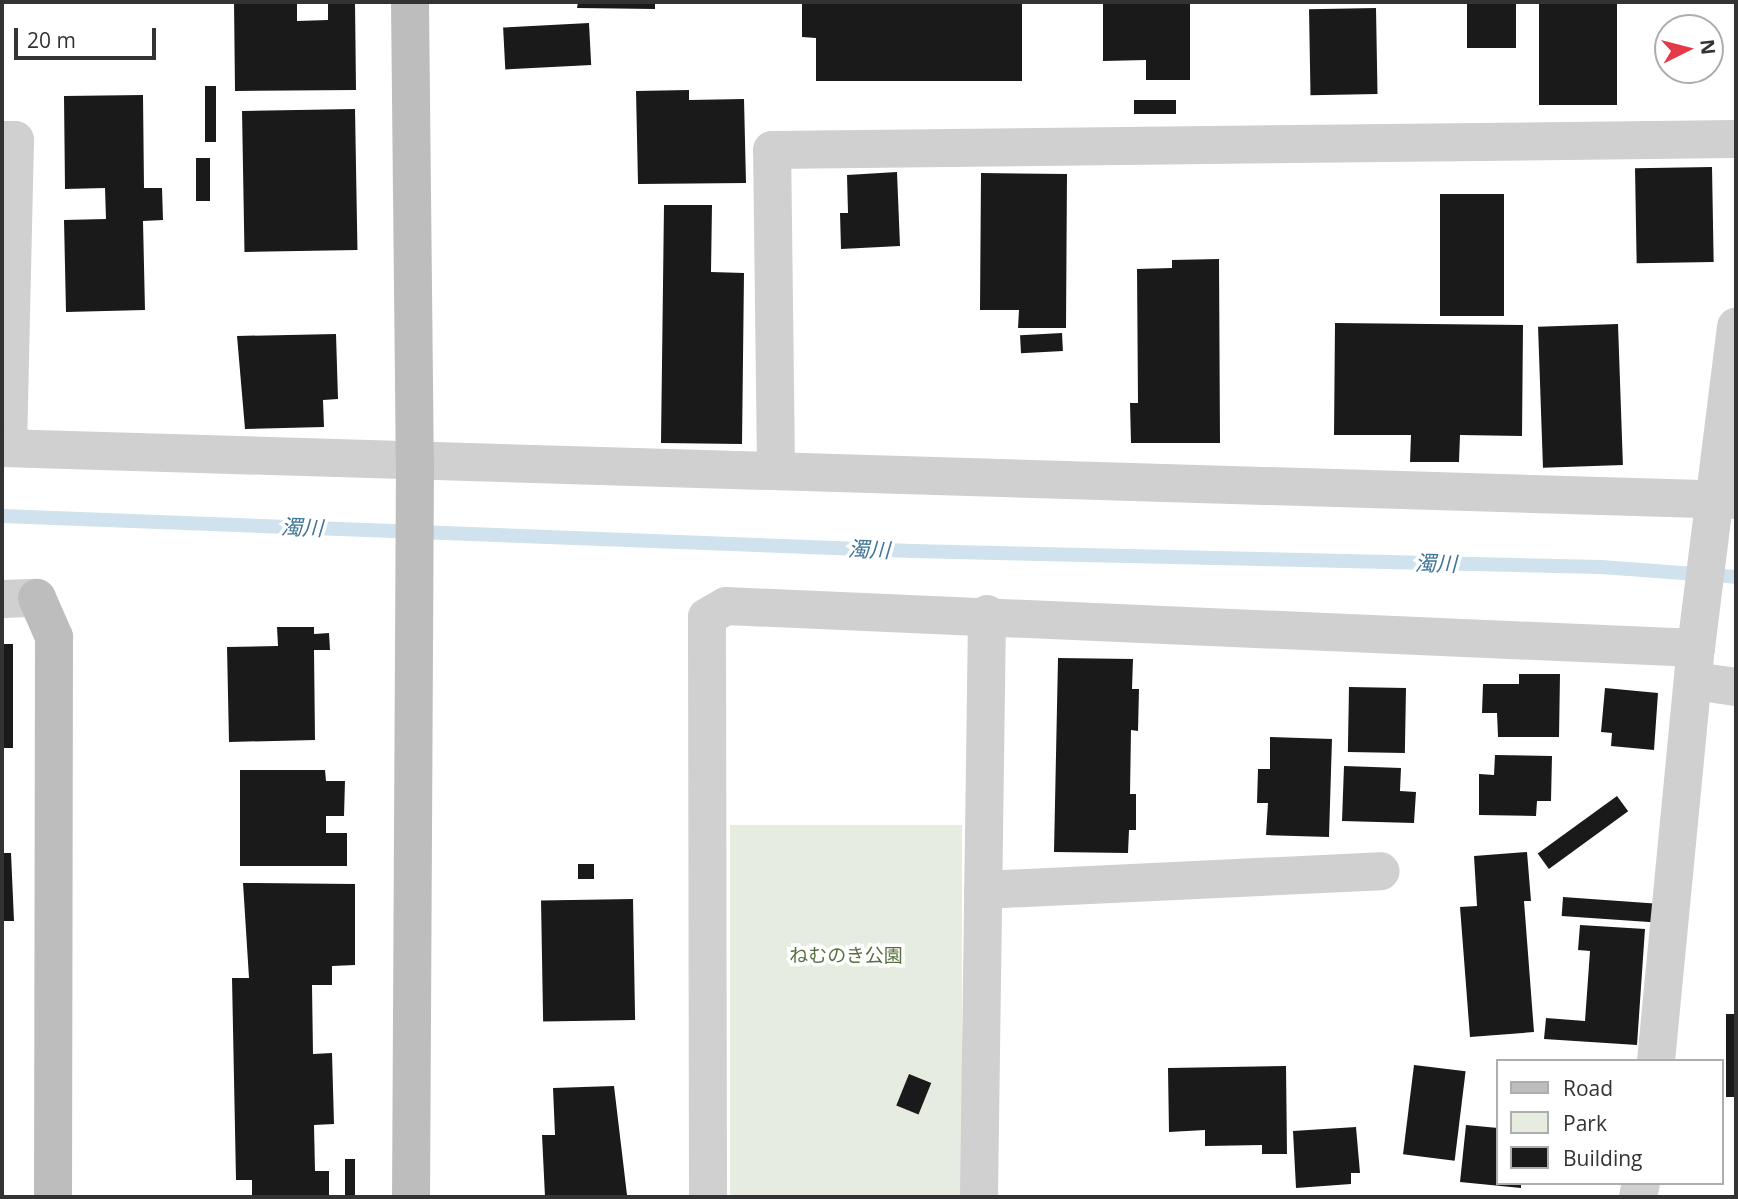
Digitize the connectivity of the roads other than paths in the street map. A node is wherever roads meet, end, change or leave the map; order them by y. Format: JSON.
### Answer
{"nodes":[{"id":1,"x":410,"y":2,"type":"edge"},
{"id":2,"x":1736,"y":139,"type":"edge"},
{"id":3,"x":2,"y":140,"type":"edge"},
{"id":4,"x":1736,"y":326,"type":"edge"},
{"id":5,"x":5,"y":448,"type":"edge"},
{"id":6,"x":776,"y":469,"type":"junction"},
{"id":7,"x":414,"y":475,"type":"junction"},
{"id":8,"x":1720,"y":505,"type":"edge"},
{"id":9,"x":19,"y":598,"type":"edge"},
{"id":10,"x":987,"y":614,"type":"junction"},
{"id":11,"x":1695,"y":665,"type":"junction"},
{"id":12,"x":1736,"y":687,"type":"edge"},
{"id":13,"x":1381,"y":871,"type":"dead end"},
{"id":14,"x":983,"y":890,"type":"junction"},
{"id":15,"x":1656,"y":1059,"type":"edge"},
{"id":16,"x":53,"y":1197,"type":"edge"},
{"id":17,"x":411,"y":1197,"type":"edge"},
{"id":18,"x":708,"y":1197,"type":"edge"},
{"id":19,"x":979,"y":1197,"type":"edge"}],
"edges":[{"from":1,"to":7,"type":"street"},
{"from":2,"to":6,"type":"street"},
{"from":3,"to":5,"type":"street"},
{"from":4,"to":8,"type":"street"},
{"from":5,"to":7,"type":"street"},
{"from":6,"to":7,"type":"street"},
{"from":6,"to":8,"type":"street"},
{"from":7,"to":17,"type":"street"},
{"from":8,"to":11,"type":"street"},
{"from":9,"to":16,"type":"street"},
{"from":10,"to":11,"type":"street"},
{"from":10,"to":14,"type":"street"},
{"from":10,"to":18,"type":"street"},
{"from":11,"to":12,"type":"street"},
{"from":11,"to":15,"type":"street"},
{"from":13,"to":14,"type":"street"},
{"from":14,"to":19,"type":"street"}]}
